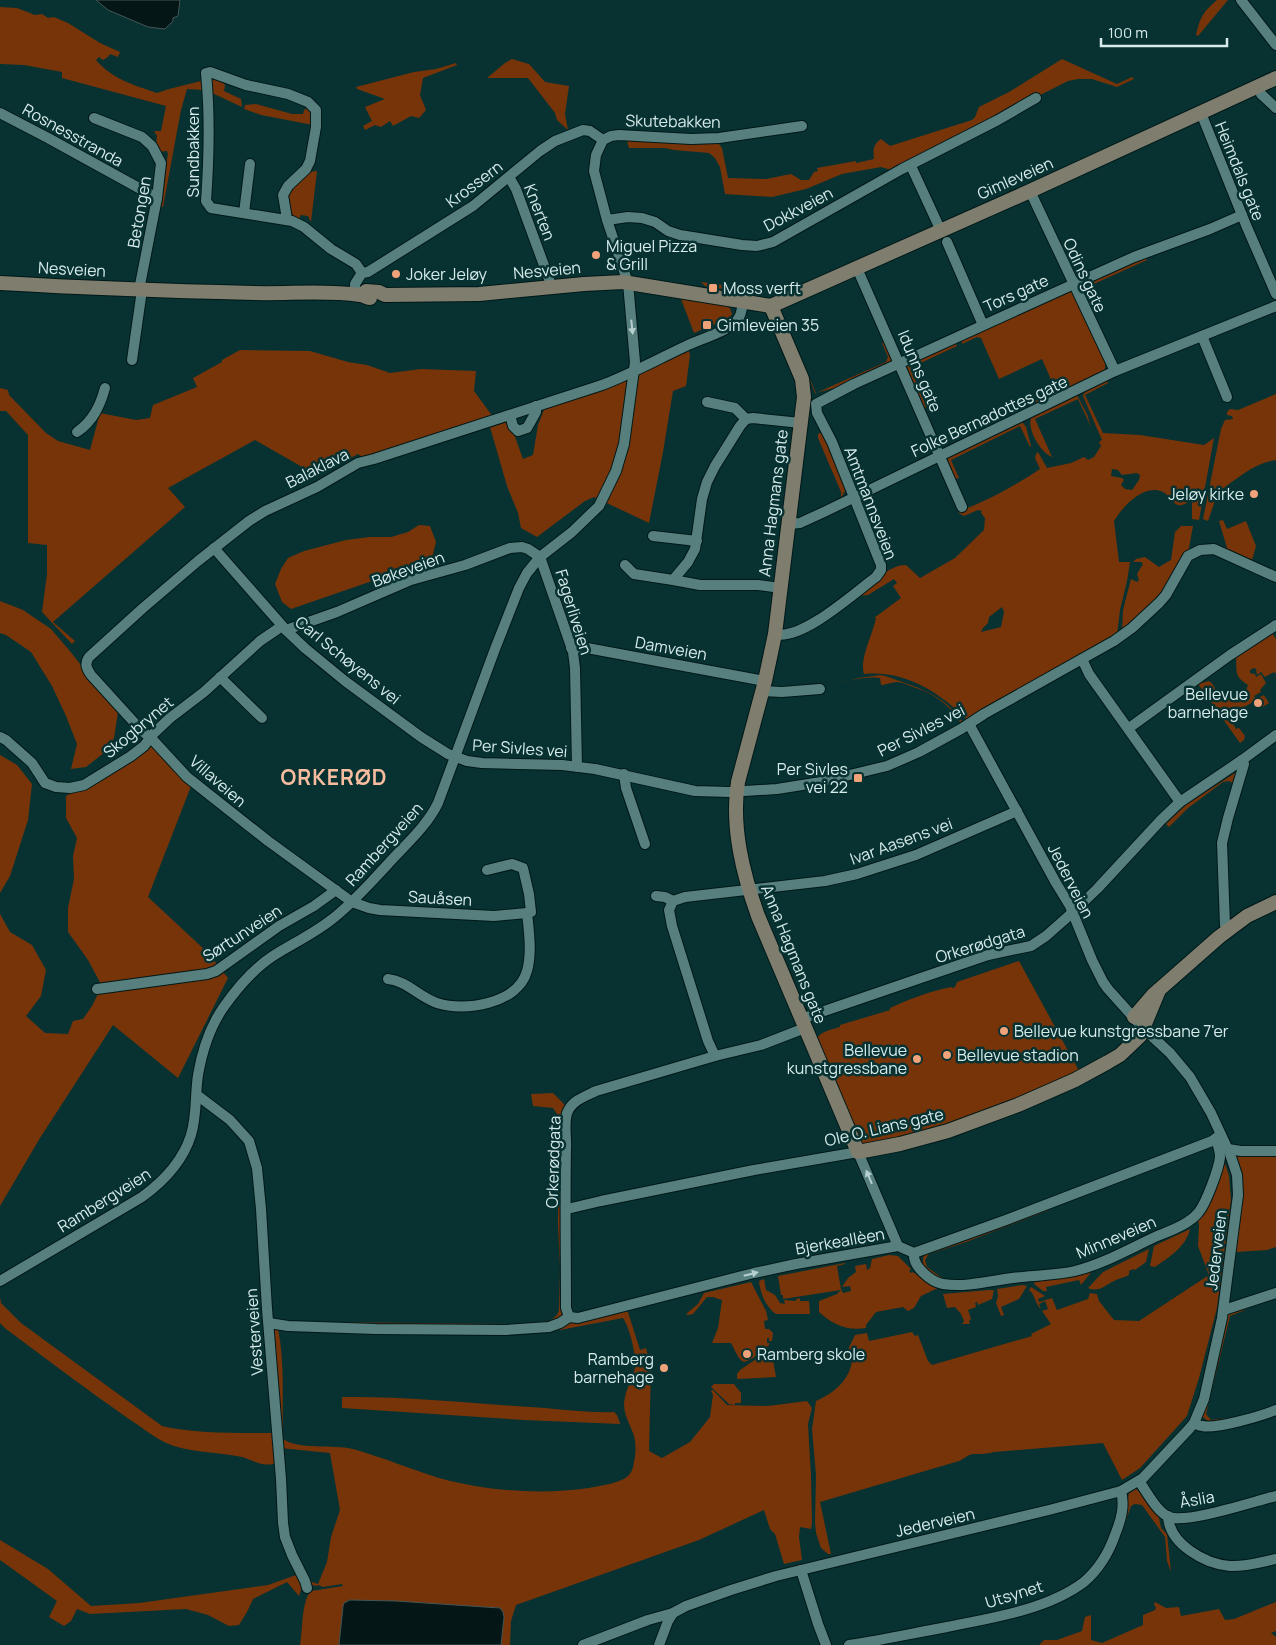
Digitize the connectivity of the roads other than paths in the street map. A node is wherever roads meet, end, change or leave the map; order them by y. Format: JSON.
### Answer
{"nodes":[{"id":1,"x":1241,"y":0,"type":"edge"},
{"id":2,"x":1276,"y":45,"type":"edge"},
{"id":3,"x":1275,"y":80,"type":"edge"},
{"id":4,"x":1260,"y":94,"type":"dead end"},
{"id":5,"x":1036,"y":98,"type":"dead end"},
{"id":6,"x":1276,"y":108,"type":"edge"},
{"id":7,"x":0,"y":113,"type":"edge"},
{"id":8,"x":1201,"y":113,"type":"junction"},
{"id":9,"x":94,"y":118,"type":"dead end"},
{"id":10,"x":802,"y":126,"type":"dead end"},
{"id":11,"x":603,"y":140,"type":"junction"},
{"id":12,"x":250,"y":164,"type":"dead end"},
{"id":13,"x":911,"y":166,"type":"junction"},
{"id":14,"x":509,"y":177,"type":"junction"},
{"id":15,"x":1030,"y":191,"type":"junction"},
{"id":16,"x":156,"y":198,"type":"junction"},
{"id":17,"x":244,"y":213,"type":"junction"},
{"id":18,"x":1242,"y":215,"type":"junction"},
{"id":19,"x":287,"y":219,"type":"junction"},
{"id":20,"x":607,"y":220,"type":"junction"},
{"id":21,"x":944,"y":237,"type":"junction"},
{"id":22,"x":362,"y":273,"type":"junction"},
{"id":23,"x":860,"y":274,"type":"dead end"},
{"id":24,"x":0,"y":282,"type":"edge"},
{"id":25,"x":550,"y":283,"type":"junction"},
{"id":26,"x":628,"y":283,"type":"junction"},
{"id":27,"x":1074,"y":284,"type":"junction"},
{"id":28,"x":141,"y":290,"type":"junction"},
{"id":29,"x":1276,"y":294,"type":"edge"},
{"id":30,"x":359,"y":295,"type":"junction"},
{"id":31,"x":743,"y":301,"type":"junction"},
{"id":32,"x":771,"y":306,"type":"junction"},
{"id":33,"x":1276,"y":306,"type":"edge"},
{"id":34,"x":983,"y":325,"type":"junction"},
{"id":35,"x":1202,"y":336,"type":"junction"},
{"id":36,"x":132,"y":360,"type":"dead end"},
{"id":37,"x":900,"y":363,"type":"junction"},
{"id":38,"x":634,"y":371,"type":"junction"},
{"id":39,"x":1115,"y":371,"type":"junction"},
{"id":40,"x":105,"y":388,"type":"dead end"},
{"id":41,"x":1227,"y":397,"type":"dead end"},
{"id":42,"x":707,"y":402,"type":"dead end"},
{"id":43,"x":536,"y":406,"type":"junction"},
{"id":44,"x":817,"y":413,"type":"joint"},
{"id":45,"x":510,"y":415,"type":"junction"},
{"id":46,"x":746,"y":419,"type":"junction"},
{"id":47,"x":800,"y":423,"type":"junction"},
{"id":48,"x":77,"y":432,"type":"dead end"},
{"id":49,"x":940,"y":456,"type":"junction"},
{"id":50,"x":854,"y":498,"type":"junction"},
{"id":51,"x":962,"y":508,"type":"dead end"},
{"id":52,"x":789,"y":524,"type":"junction"},
{"id":53,"x":653,"y":536,"type":"dead end"},
{"id":54,"x":697,"y":541,"type":"junction"},
{"id":55,"x":214,"y":548,"type":"junction"},
{"id":56,"x":540,"y":557,"type":"junction"},
{"id":57,"x":625,"y":565,"type":"dead end"},
{"id":58,"x":1276,"y":578,"type":"edge"},
{"id":59,"x":673,"y":580,"type":"junction"},
{"id":60,"x":781,"y":588,"type":"junction"},
{"id":61,"x":1276,"y":625,"type":"edge"},
{"id":62,"x":284,"y":628,"type":"junction"},
{"id":63,"x":775,"y":634,"type":"junction"},
{"id":64,"x":571,"y":648,"type":"junction"},
{"id":65,"x":1082,"y":659,"type":"junction"},
{"id":66,"x":86,"y":662,"type":"joint"},
{"id":67,"x":220,"y":677,"type":"junction"},
{"id":68,"x":763,"y":686,"type":"junction"},
{"id":69,"x":820,"y":689,"type":"dead end"},
{"id":70,"x":262,"y":718,"type":"dead end"},
{"id":71,"x":969,"y":724,"type":"junction"},
{"id":72,"x":1129,"y":728,"type":"junction"},
{"id":73,"x":1276,"y":735,"type":"edge"},
{"id":74,"x":0,"y":737,"type":"edge"},
{"id":75,"x":150,"y":738,"type":"junction"},
{"id":76,"x":456,"y":756,"type":"junction"},
{"id":77,"x":1242,"y":760,"type":"junction"},
{"id":78,"x":577,"y":767,"type":"junction"},
{"id":79,"x":624,"y":774,"type":"junction"},
{"id":80,"x":736,"y":791,"type":"junction"},
{"id":81,"x":1180,"y":802,"type":"junction"},
{"id":82,"x":1016,"y":811,"type":"junction"},
{"id":83,"x":645,"y":844,"type":"dead end"},
{"id":84,"x":487,"y":870,"type":"dead end"},
{"id":85,"x":336,"y":890,"type":"junction"},
{"id":86,"x":749,"y":890,"type":"junction"},
{"id":87,"x":656,"y":896,"type":"dead end"},
{"id":88,"x":672,"y":901,"type":"junction"},
{"id":89,"x":352,"y":902,"type":"junction"},
{"id":90,"x":1276,"y":902,"type":"edge"},
{"id":91,"x":527,"y":913,"type":"junction"},
{"id":92,"x":1072,"y":913,"type":"junction"},
{"id":93,"x":1227,"y":930,"type":"junction"},
{"id":94,"x":388,"y":979,"type":"dead end"},
{"id":95,"x":97,"y":989,"type":"dead end"},
{"id":96,"x":1138,"y":1022,"type":"junction"},
{"id":97,"x":803,"y":1024,"type":"junction"},
{"id":98,"x":715,"y":1056,"type":"junction"},
{"id":99,"x":197,"y":1095,"type":"junction"},
{"id":100,"x":1220,"y":1135,"type":"junction"},
{"id":101,"x":1228,"y":1149,"type":"junction"},
{"id":102,"x":858,"y":1152,"type":"junction"},
{"id":103,"x":1276,"y":1152,"type":"edge"},
{"id":104,"x":567,"y":1209,"type":"junction"},
{"id":105,"x":898,"y":1246,"type":"junction"},
{"id":106,"x":914,"y":1253,"type":"junction"},
{"id":107,"x":0,"y":1281,"type":"edge"},
{"id":108,"x":1276,"y":1293,"type":"edge"},
{"id":109,"x":1224,"y":1310,"type":"junction"},
{"id":110,"x":569,"y":1317,"type":"junction"},
{"id":111,"x":269,"y":1323,"type":"junction"},
{"id":112,"x":1276,"y":1410,"type":"edge"},
{"id":113,"x":1194,"y":1423,"type":"junction"},
{"id":114,"x":1139,"y":1481,"type":"junction"},
{"id":115,"x":1120,"y":1490,"type":"junction"},
{"id":116,"x":1276,"y":1496,"type":"edge"},
{"id":117,"x":1168,"y":1516,"type":"junction"},
{"id":118,"x":1276,"y":1559,"type":"edge"},
{"id":119,"x":801,"y":1570,"type":"junction"},
{"id":120,"x":306,"y":1588,"type":"dead end"},
{"id":121,"x":673,"y":1613,"type":"junction"},
{"id":122,"x":583,"y":1645,"type":"edge"},
{"id":123,"x":659,"y":1645,"type":"edge"},
{"id":124,"x":826,"y":1645,"type":"edge"},
{"id":125,"x":850,"y":1645,"type":"edge"}],
"edges":[{"from":1,"to":2,"type":"street"},
{"from":3,"to":8,"type":"street","name":"Gimleveien"},
{"from":4,"to":6,"type":"street"},
{"from":5,"to":13,"type":"street","name":"Dokkveien"},
{"from":7,"to":16,"type":"street","name":"Rosnesstranda"},
{"from":8,"to":15,"type":"street","name":"Gimleveien"},
{"from":8,"to":18,"type":"street","name":"Heimdals gate"},
{"from":9,"to":16,"type":"street","name":"Betongen"},
{"from":10,"to":11,"type":"street","name":"Skutebakken"},
{"from":11,"to":14,"type":"street","name":"Krossern"},
{"from":11,"to":20,"type":"street"},
{"from":12,"to":17,"type":"street"},
{"from":13,"to":20,"type":"street","name":"Dokkveien"},
{"from":13,"to":21,"type":"street"},
{"from":14,"to":22,"type":"street","name":"Krossern"},
{"from":14,"to":25,"type":"street","name":"Knerten"},
{"from":15,"to":21,"type":"street","name":"Gimleveien"},
{"from":15,"to":27,"type":"street","name":"Odins gate"},
{"from":16,"to":28,"type":"street","name":"Betongen"},
{"from":17,"to":19,"type":"street","name":"Sundbakken"},
{"from":17,"to":19,"type":"street","name":"Sundbakken"},
{"from":18,"to":27,"type":"street","name":"Tors gate"},
{"from":18,"to":29,"type":"street","name":"Heimdals gate"},
{"from":19,"to":22,"type":"street","name":"Sundbakken"},
{"from":20,"to":26,"type":"street"},
{"from":21,"to":32,"type":"street","name":"Gimleveien"},
{"from":21,"to":34,"type":"street"},
{"from":22,"to":30,"type":"street"},
{"from":23,"to":37,"type":"street","name":"Idunns gate"},
{"from":24,"to":28,"type":"street","name":"Nesveien"},
{"from":25,"to":26,"type":"street","name":"Nesveien"},
{"from":25,"to":30,"type":"street","name":"Nesveien"},
{"from":26,"to":31,"type":"street","name":"Nesveien"},
{"from":26,"to":38,"type":"street","name":"Rambergveien","one_way":true},
{"from":27,"to":34,"type":"street","name":"Tors gate"},
{"from":27,"to":39,"type":"street","name":"Odins gate"},
{"from":28,"to":30,"type":"street","name":"Nesveien"},
{"from":28,"to":36,"type":"street"},
{"from":31,"to":32,"type":"street","name":"Nesveien"},
{"from":31,"to":38,"type":"street"},
{"from":32,"to":47,"type":"street","name":"Anna Hagmans gate"},
{"from":33,"to":35,"type":"street","name":"Folke Bernadottes gate"},
{"from":34,"to":37,"type":"street","name":"Tors gate"},
{"from":35,"to":39,"type":"street","name":"Folke Bernadottes gate"},
{"from":35,"to":41,"type":"street"},
{"from":37,"to":44,"type":"street","name":"Tors gate"},
{"from":37,"to":49,"type":"street","name":"Idunns gate"},
{"from":38,"to":43,"type":"street","name":"Balaklava"},
{"from":38,"to":56,"type":"street","name":"Rambergveien"},
{"from":39,"to":49,"type":"street","name":"Folke Bernadottes gate"},
{"from":40,"to":48,"type":"street"},
{"from":42,"to":46,"type":"street"},
{"from":43,"to":45,"type":"street","name":"Balaklava"},
{"from":43,"to":45,"type":"street"},
{"from":44,"to":50,"type":"street","name":"Amtmannsveien"},
{"from":45,"to":55,"type":"street","name":"Balaklava"},
{"from":46,"to":47,"type":"street","name":"Anna Hagmans gate"},
{"from":46,"to":54,"type":"street"},
{"from":47,"to":52,"type":"street","name":"Anna Hagmans gate"},
{"from":49,"to":50,"type":"street","name":"Folke Bernadottes gate"},
{"from":49,"to":51,"type":"street","name":"Idunns gate"},
{"from":50,"to":52,"type":"street","name":"Folke Bernadottes gate"},
{"from":50,"to":63,"type":"street","name":"Amtmannsveien"},
{"from":52,"to":60,"type":"street","name":"Anna Hagmans gate"},
{"from":53,"to":54,"type":"street"},
{"from":54,"to":59,"type":"street"},
{"from":55,"to":62,"type":"street","name":"Carl Schøyens vei"},
{"from":55,"to":66,"type":"street","name":"Balaklava"},
{"from":56,"to":62,"type":"street","name":"Bøkeveien"},
{"from":56,"to":64,"type":"street","name":"Fagerliveien"},
{"from":56,"to":76,"type":"street","name":"Rambergveien"},
{"from":57,"to":59,"type":"street","name":"Anna Hagmans gate"},
{"from":58,"to":65,"type":"street","name":"Per Sivles vei"},
{"from":59,"to":60,"type":"street","name":"Anna Hagmans gate"},
{"from":60,"to":63,"type":"street","name":"Anna Hagmans gate"},
{"from":61,"to":72,"type":"street"},
{"from":62,"to":67,"type":"street","name":"Skogbrynet"},
{"from":62,"to":76,"type":"street","name":"Carl Schøyens vei"},
{"from":63,"to":68,"type":"street","name":"Anna Hagmans gate"},
{"from":64,"to":68,"type":"street","name":"Damveien"},
{"from":64,"to":78,"type":"street","name":"Fagerliveien"},
{"from":65,"to":71,"type":"street","name":"Per Sivles vei"},
{"from":65,"to":72,"type":"street"},
{"from":66,"to":75,"type":"street","name":"Villaveien"},
{"from":67,"to":70,"type":"street"},
{"from":67,"to":75,"type":"street","name":"Skogbrynet"},
{"from":68,"to":69,"type":"street"},
{"from":68,"to":80,"type":"street","name":"Anna Hagmans gate"},
{"from":71,"to":80,"type":"street","name":"Per Sivles vei"},
{"from":71,"to":82,"type":"street","name":"Jederveien"},
{"from":72,"to":81,"type":"street"},
{"from":73,"to":77,"type":"street","name":"Orkerødgata"},
{"from":74,"to":75,"type":"street","name":"Skogbrynet"},
{"from":75,"to":85,"type":"street","name":"Villaveien"},
{"from":76,"to":78,"type":"street","name":"Per Sivles vei"},
{"from":76,"to":89,"type":"street","name":"Rambergveien"},
{"from":77,"to":81,"type":"street","name":"Orkerødgata"},
{"from":77,"to":93,"type":"street"},
{"from":78,"to":79,"type":"street","name":"Per Sivles vei"},
{"from":79,"to":80,"type":"street","name":"Per Sivles vei"},
{"from":79,"to":83,"type":"street"},
{"from":80,"to":86,"type":"street","name":"Anna Hagmans gate"},
{"from":81,"to":92,"type":"street","name":"Orkerødgata"},
{"from":82,"to":86,"type":"street","name":"Ivar Aasens vei"},
{"from":82,"to":92,"type":"street","name":"Jederveien"},
{"from":84,"to":91,"type":"street"},
{"from":85,"to":89,"type":"street","name":"Villaveien"},
{"from":85,"to":95,"type":"street","name":"Sørtunveien"},
{"from":86,"to":88,"type":"street","name":"Ivar Aasens vei"},
{"from":86,"to":97,"type":"street","name":"Anna Hagmans gate"},
{"from":87,"to":88,"type":"street","name":"Ivar Aasens vei"},
{"from":88,"to":98,"type":"street"},
{"from":89,"to":91,"type":"street","name":"Sauåsen"},
{"from":89,"to":99,"type":"street","name":"Rambergveien"},
{"from":90,"to":93,"type":"street","name":"Ole O. Lians gate"},
{"from":91,"to":94,"type":"street"},
{"from":92,"to":96,"type":"street","name":"Jederveien"},
{"from":92,"to":97,"type":"street","name":"Orkerødgata"},
{"from":93,"to":96,"type":"street","name":"Ole O. Lians gate"},
{"from":96,"to":100,"type":"street","name":"Jederveien"},
{"from":96,"to":102,"type":"street","name":"Ole O. Lians gate"},
{"from":97,"to":98,"type":"street","name":"Orkerødgata"},
{"from":97,"to":102,"type":"street","name":"Anna Hagmans gate"},
{"from":98,"to":104,"type":"street","name":"Orkerødgata"},
{"from":99,"to":107,"type":"street","name":"Rambergveien"},
{"from":99,"to":111,"type":"street","name":"Vesterveien"},
{"from":100,"to":101,"type":"street","name":"Jederveien"},
{"from":100,"to":106,"type":"street"},
{"from":100,"to":106,"type":"street","name":"Minneveien"},
{"from":101,"to":103,"type":"street"},
{"from":101,"to":109,"type":"street","name":"Jederveien"},
{"from":102,"to":104,"type":"street","name":"Ole O. Lians gate"},
{"from":105,"to":102,"type":"street","name":"Anna Hagmans gate","one_way":true},
{"from":104,"to":110,"type":"street","name":"Orkerødgata"},
{"from":105,"to":106,"type":"street","name":"Bjerkeallèen"},
{"from":110,"to":105,"type":"street","name":"Bjerkeallèen","one_way":true},
{"from":108,"to":109,"type":"street"},
{"from":109,"to":113,"type":"street","name":"Jederveien"},
{"from":110,"to":111,"type":"street","name":"Bjerkeallèen"},
{"from":111,"to":120,"type":"street","name":"Vesterveien"},
{"from":112,"to":113,"type":"street"},
{"from":113,"to":114,"type":"street","name":"Jederveien"},
{"from":114,"to":115,"type":"street","name":"Jederveien"},
{"from":114,"to":117,"type":"street","name":"Åslia"},
{"from":115,"to":119,"type":"street","name":"Jederveien"},
{"from":115,"to":125,"type":"street","name":"Utsynet"},
{"from":116,"to":117,"type":"street","name":"Åslia"},
{"from":117,"to":118,"type":"street"},
{"from":119,"to":121,"type":"street","name":"Jederveien"},
{"from":119,"to":124,"type":"street"},
{"from":121,"to":122,"type":"street","name":"Jederveien"},
{"from":121,"to":123,"type":"street"}]}
